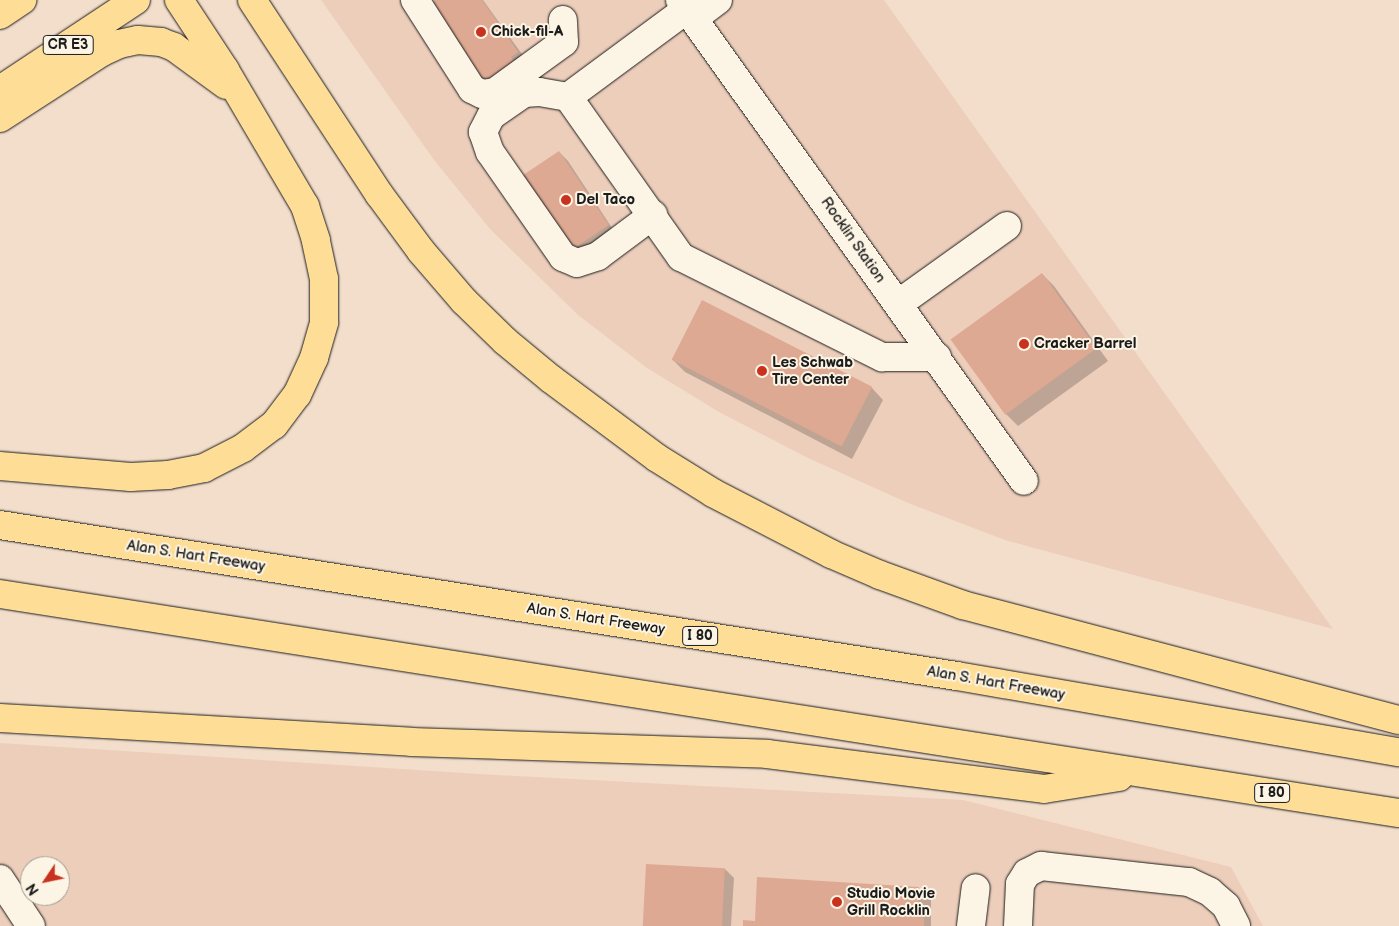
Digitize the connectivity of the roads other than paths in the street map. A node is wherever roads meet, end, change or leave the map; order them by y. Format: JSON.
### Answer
{"nodes":[{"id":1,"x":22,"y":0,"type":"edge"},
{"id":2,"x":136,"y":0,"type":"edge"},
{"id":3,"x":179,"y":0,"type":"edge"},
{"id":4,"x":252,"y":0,"type":"edge"},
{"id":5,"x":415,"y":0,"type":"edge"},
{"id":6,"x":718,"y":0,"type":"edge"},
{"id":7,"x":687,"y":9,"type":"edge"},
{"id":8,"x":0,"y":16,"type":"edge"},
{"id":9,"x":563,"y":20,"type":"dead end"},
{"id":10,"x":0,"y":90,"type":"edge"},
{"id":11,"x":568,"y":97,"type":"junction"},
{"id":12,"x":242,"y":99,"type":"junction"},
{"id":13,"x":0,"y":118,"type":"edge"},
{"id":14,"x":653,"y":215,"type":"junction"},
{"id":15,"x":1007,"y":226,"type":"dead end"},
{"id":16,"x":898,"y":304,"type":"junction"},
{"id":17,"x":937,"y":358,"type":"junction"},
{"id":18,"x":0,"y":466,"type":"edge"},
{"id":19,"x":1024,"y":481,"type":"dead end"},
{"id":20,"x":0,"y":525,"type":"edge"},
{"id":21,"x":0,"y":594,"type":"edge"},
{"id":22,"x":0,"y":718,"type":"edge"},
{"id":23,"x":1399,"y":720,"type":"edge"},
{"id":24,"x":1399,"y":752,"type":"edge"},
{"id":25,"x":1146,"y":773,"type":"junction"},
{"id":26,"x":1399,"y":813,"type":"edge"},
{"id":27,"x":0,"y":879,"type":"edge"},
{"id":28,"x":976,"y":888,"type":"dead end"},
{"id":29,"x":31,"y":926,"type":"edge"},
{"id":30,"x":972,"y":926,"type":"edge"},
{"id":31,"x":1018,"y":926,"type":"edge"},
{"id":32,"x":1236,"y":926,"type":"edge"}],
"edges":[{"from":1,"to":8,"type":"main road"},
{"from":2,"to":10,"type":"main road","number":"CR E3"},
{"from":3,"to":12,"type":"main road"},
{"from":4,"to":23,"type":"main road"},
{"from":5,"to":9,"type":"lane"},
{"from":6,"to":7,"type":"lane"},
{"from":7,"to":11,"type":"lane"},
{"from":7,"to":16,"type":"lane","name":"Rocklin Station"},
{"from":11,"to":14,"type":"lane"},
{"from":11,"to":14,"type":"lane"},
{"from":12,"to":13,"type":"main road"},
{"from":12,"to":18,"type":"main road"},
{"from":14,"to":17,"type":"lane"},
{"from":15,"to":16,"type":"lane"},
{"from":16,"to":17,"type":"lane","name":"Rocklin Station"},
{"from":17,"to":19,"type":"lane","name":"Rocklin Station"},
{"from":20,"to":24,"type":"main road","name":"Alan S. Hart Freeway","number":"I 80"},
{"from":21,"to":25,"type":"main road","number":"I 80"},
{"from":22,"to":25,"type":"main road"},
{"from":25,"to":26,"type":"main road","number":"I 80"},
{"from":27,"to":29,"type":"lane"},
{"from":28,"to":30,"type":"lane"},
{"from":31,"to":32,"type":"lane"}]}
